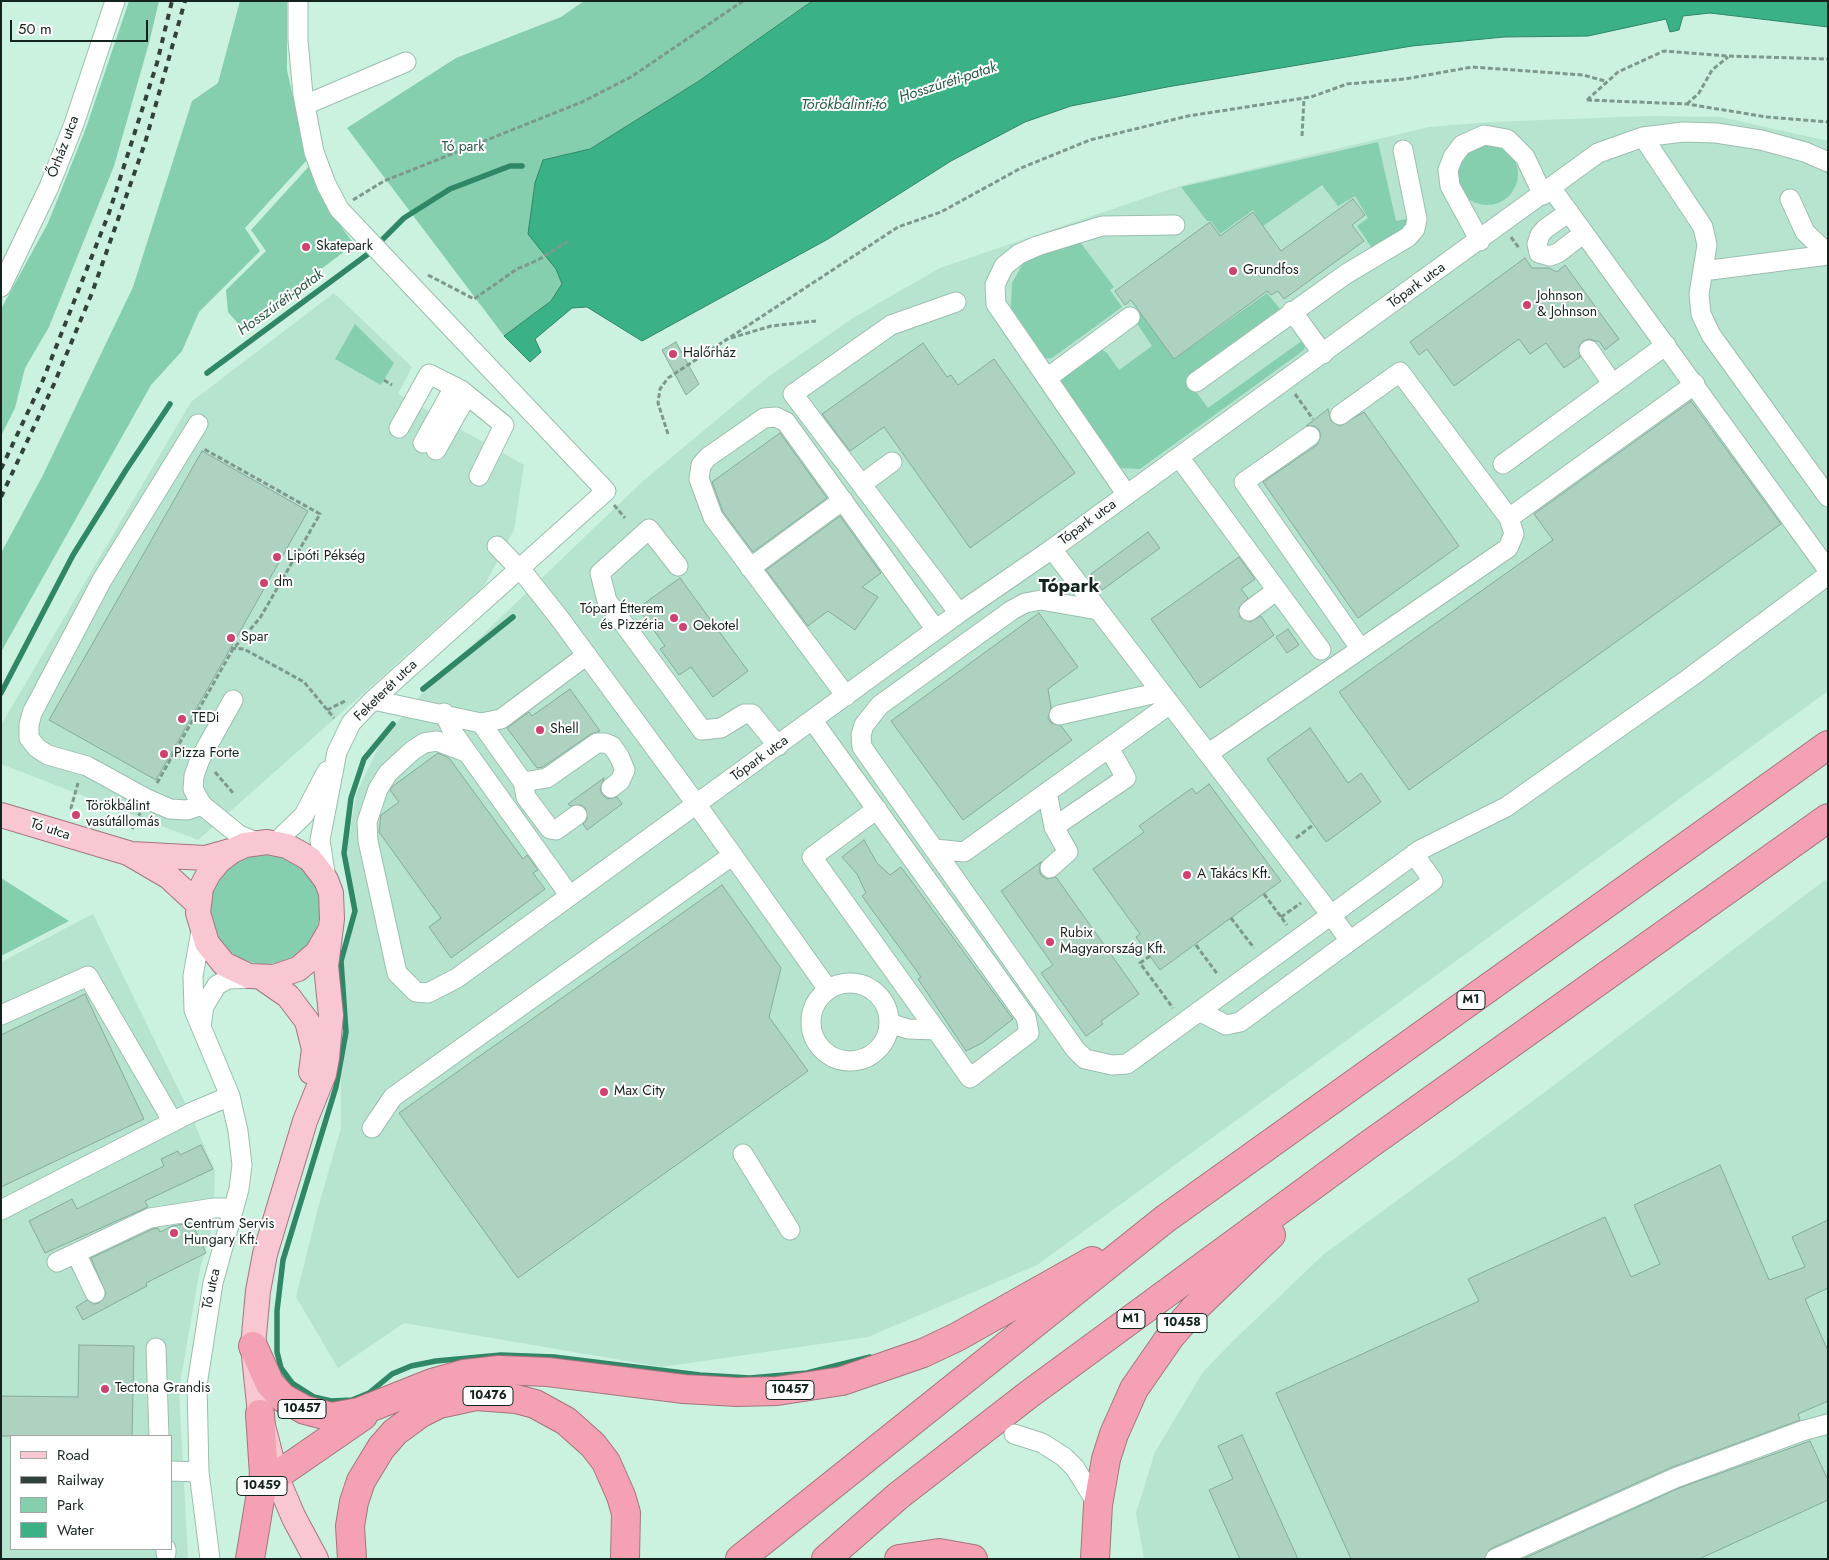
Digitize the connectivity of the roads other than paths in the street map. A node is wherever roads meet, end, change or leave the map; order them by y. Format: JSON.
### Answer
{"nodes":[{"id":1,"x":115,"y":1,"type":"edge"},
{"id":2,"x":298,"y":1,"type":"edge"},
{"id":3,"x":406,"y":62,"type":"dead end"},
{"id":4,"x":305,"y":105,"type":"junction"},
{"id":5,"x":1643,"y":137,"type":"junction"},
{"id":6,"x":1403,"y":150,"type":"dead end"},
{"id":7,"x":1828,"y":162,"type":"edge"},
{"id":8,"x":1547,"y":192,"type":"junction"},
{"id":9,"x":1790,"y":199,"type":"dead end"},
{"id":10,"x":1569,"y":212,"type":"junction"},
{"id":11,"x":1175,"y":225,"type":"dead end"},
{"id":12,"x":1584,"y":232,"type":"junction"},
{"id":13,"x":1480,"y":241,"type":"junction"},
{"id":14,"x":1828,"y":254,"type":"edge"},
{"id":15,"x":1703,"y":271,"type":"junction"},
{"id":16,"x":1,"y":287,"type":"edge"},
{"id":17,"x":956,"y":302,"type":"dead end"},
{"id":18,"x":1292,"y":311,"type":"junction"},
{"id":19,"x":1130,"y":317,"type":"dead end"},
{"id":20,"x":1666,"y":345,"type":"junction"},
{"id":21,"x":1589,"y":350,"type":"dead end"},
{"id":22,"x":1323,"y":354,"type":"junction"},
{"id":23,"x":1047,"y":378,"type":"junction"},
{"id":24,"x":1196,"y":382,"type":"dead end"},
{"id":25,"x":1612,"y":383,"type":"junction"},
{"id":26,"x":1695,"y":384,"type":"junction"},
{"id":27,"x":454,"y":387,"type":"junction"},
{"id":28,"x":1340,"y":415,"type":"dead end"},
{"id":29,"x":1312,"y":428,"type":"road end"},
{"id":30,"x":193,"y":432,"type":"road end"},
{"id":31,"x":1180,"y":457,"type":"junction"},
{"id":32,"x":892,"y":462,"type":"dead end"},
{"id":33,"x":1503,"y":464,"type":"dead end"},
{"id":34,"x":479,"y":476,"type":"dead end"},
{"id":35,"x":862,"y":484,"type":"junction"},
{"id":36,"x":1127,"y":495,"type":"junction"},
{"id":37,"x":1828,"y":497,"type":"edge"},
{"id":38,"x":843,"y":500,"type":"junction"},
{"id":39,"x":1509,"y":518,"type":"junction"},
{"id":40,"x":498,"y":546,"type":"dead end"},
{"id":41,"x":1052,"y":549,"type":"junction"},
{"id":42,"x":678,"y":566,"type":"dead end"},
{"id":43,"x":750,"y":568,"type":"junction"},
{"id":44,"x":520,"y":570,"type":"junction"},
{"id":45,"x":1828,"y":570,"type":"edge"},
{"id":46,"x":1828,"y":575,"type":"edge"},
{"id":47,"x":1277,"y":590,"type":"junction"},
{"id":48,"x":1098,"y":610,"type":"junction"},
{"id":49,"x":1249,"y":611,"type":"dead end"},
{"id":50,"x":959,"y":613,"type":"junction"},
{"id":51,"x":936,"y":630,"type":"junction"},
{"id":52,"x":1360,"y":648,"type":"junction"},
{"id":53,"x":1321,"y":650,"type":"dead end"},
{"id":54,"x":587,"y":655,"type":"junction"},
{"id":55,"x":846,"y":696,"type":"junction"},
{"id":56,"x":1166,"y":698,"type":"junction"},
{"id":57,"x":233,"y":700,"type":"dead end"},
{"id":58,"x":373,"y":700,"type":"junction"},
{"id":59,"x":444,"y":713,"type":"junction"},
{"id":60,"x":1059,"y":715,"type":"dead end"},
{"id":61,"x":813,"y":721,"type":"junction"},
{"id":62,"x":481,"y":723,"type":"junction"},
{"id":63,"x":1828,"y":745,"type":"edge"},
{"id":64,"x":778,"y":746,"type":"junction"},
{"id":65,"x":1109,"y":748,"type":"junction"},
{"id":66,"x":337,"y":752,"type":"junction"},
{"id":67,"x":466,"y":752,"type":"junction"},
{"id":68,"x":1209,"y":753,"type":"junction"},
{"id":69,"x":523,"y":782,"type":"junction"},
{"id":70,"x":611,"y":788,"type":"dead end"},
{"id":71,"x":1047,"y":792,"type":"junction"},
{"id":72,"x":202,"y":805,"type":"junction"},
{"id":73,"x":697,"y":805,"type":"junction"},
{"id":74,"x":877,"y":809,"type":"junction"},
{"id":75,"x":1,"y":815,"type":"edge"},
{"id":76,"x":577,"y":815,"type":"dead end"},
{"id":77,"x":1828,"y":818,"type":"edge"},
{"id":78,"x":1054,"y":827,"type":"junction"},
{"id":79,"x":267,"y":843,"type":"junction"},
{"id":80,"x":935,"y":849,"type":"junction"},
{"id":81,"x":232,"y":851,"type":"junction"},
{"id":82,"x":964,"y":852,"type":"junction"},
{"id":83,"x":128,"y":853,"type":"junction"},
{"id":84,"x":1414,"y":854,"type":"junction"},
{"id":85,"x":733,"y":855,"type":"junction"},
{"id":86,"x":1050,"y":868,"type":"dead end"},
{"id":87,"x":326,"y":880,"type":"junction"},
{"id":88,"x":956,"y":882,"type":"junction"},
{"id":89,"x":570,"y":896,"type":"junction"},
{"id":90,"x":198,"y":904,"type":"junction"},
{"id":91,"x":1331,"y":915,"type":"junction"},
{"id":92,"x":201,"y":931,"type":"junction"},
{"id":93,"x":329,"y":932,"type":"junction"},
{"id":94,"x":1350,"y":941,"type":"junction"},
{"id":95,"x":262,"y":978,"type":"junction"},
{"id":96,"x":827,"y":988,"type":"junction"},
{"id":97,"x":1199,"y":1011,"type":"junction"},
{"id":98,"x":1,"y":1015,"type":"edge"},
{"id":99,"x":889,"y":1023,"type":"junction"},
{"id":100,"x":201,"y":1028,"type":"junction"},
{"id":101,"x":936,"y":1030,"type":"junction"},
{"id":102,"x":230,"y":1096,"type":"junction"},
{"id":103,"x":305,"y":1121,"type":"junction"},
{"id":104,"x":173,"y":1122,"type":"junction"},
{"id":105,"x":372,"y":1128,"type":"dead end"},
{"id":106,"x":1367,"y":1146,"type":"junction"},
{"id":107,"x":743,"y":1154,"type":"dead end"},
{"id":108,"x":234,"y":1208,"type":"junction"},
{"id":109,"x":1,"y":1210,"type":"edge"},
{"id":110,"x":1165,"y":1219,"type":"junction"},
{"id":111,"x":790,"y":1230,"type":"dead end"},
{"id":112,"x":76,"y":1253,"type":"junction"},
{"id":113,"x":57,"y":1262,"type":"dead end"},
{"id":114,"x":95,"y":1293,"type":"dead end"},
{"id":115,"x":253,"y":1346,"type":"junction"},
{"id":116,"x":156,"y":1348,"type":"dead end"},
{"id":117,"x":381,"y":1404,"type":"junction"},
{"id":118,"x":260,"y":1414,"type":"junction"},
{"id":119,"x":1828,"y":1424,"type":"edge"},
{"id":120,"x":1014,"y":1434,"type":"dead end"},
{"id":121,"x":159,"y":1435,"type":"edge"},
{"id":122,"x":172,"y":1471,"type":"edge"},
{"id":123,"x":199,"y":1472,"type":"junction"},
{"id":124,"x":276,"y":1476,"type":"junction"},
{"id":125,"x":1098,"y":1505,"type":"junction"},
{"id":126,"x":210,"y":1559,"type":"edge"},
{"id":127,"x":250,"y":1559,"type":"edge"},
{"id":128,"x":316,"y":1559,"type":"edge"},
{"id":129,"x":352,"y":1559,"type":"edge"},
{"id":130,"x":625,"y":1559,"type":"edge"},
{"id":131,"x":740,"y":1559,"type":"edge"},
{"id":132,"x":826,"y":1559,"type":"edge"},
{"id":133,"x":898,"y":1559,"type":"edge"},
{"id":134,"x":973,"y":1559,"type":"edge"},
{"id":135,"x":1096,"y":1559,"type":"edge"},
{"id":136,"x":1495,"y":1559,"type":"edge"}],
"edges":[{"from":1,"to":16,"type":"street","name":"Őrház utca"},
{"from":2,"to":4,"type":"street"},
{"from":3,"to":4,"type":"street"},
{"from":4,"to":44,"type":"street","name":"Feketerét utca"},
{"from":5,"to":7,"type":"street","name":"Tópark utca"},
{"from":5,"to":8,"type":"street","name":"Tópark utca"},
{"from":5,"to":15,"type":"street"},
{"from":6,"to":18,"type":"street"},
{"from":8,"to":10,"type":"street"},
{"from":8,"to":13,"type":"street","name":"Tópark utca"},
{"from":8,"to":13,"type":"street"},
{"from":9,"to":14,"type":"street"},
{"from":10,"to":12,"type":"street"},
{"from":10,"to":12,"type":"street"},
{"from":11,"to":23,"type":"street"},
{"from":12,"to":20,"type":"street"},
{"from":13,"to":22,"type":"street","name":"Tópark utca"},
{"from":14,"to":15,"type":"street"},
{"from":15,"to":37,"type":"street"},
{"from":17,"to":35,"type":"street"},
{"from":18,"to":22,"type":"street"},
{"from":18,"to":24,"type":"street"},
{"from":19,"to":23,"type":"street"},
{"from":20,"to":25,"type":"street"},
{"from":20,"to":26,"type":"street"},
{"from":21,"to":25,"type":"street"},
{"from":22,"to":31,"type":"street","name":"Tópark utca"},
{"from":23,"to":36,"type":"street"},
{"from":25,"to":33,"type":"street"},
{"from":26,"to":39,"type":"street"},
{"from":26,"to":45,"type":"street"},
{"from":27,"to":27,"type":"street"},
{"from":27,"to":34,"type":"street"},
{"from":28,"to":39,"type":"street"},
{"from":29,"to":52,"type":"street"},
{"from":30,"to":72,"type":"street"},
{"from":31,"to":36,"type":"street","name":"Tópark utca"},
{"from":31,"to":47,"type":"street"},
{"from":32,"to":35,"type":"street"},
{"from":35,"to":50,"type":"street"},
{"from":36,"to":41,"type":"street","name":"Tópark utca"},
{"from":38,"to":43,"type":"street"},
{"from":38,"to":43,"type":"street"},
{"from":38,"to":51,"type":"street"},
{"from":39,"to":52,"type":"street"},
{"from":40,"to":44,"type":"street"},
{"from":41,"to":48,"type":"street"},
{"from":41,"to":50,"type":"street","name":"Tópark utca"},
{"from":42,"to":64,"type":"street"},
{"from":43,"to":55,"type":"street"},
{"from":44,"to":54,"type":"street"},
{"from":44,"to":58,"type":"street","name":"Feketerét utca"},
{"from":46,"to":84,"type":"street"},
{"from":47,"to":49,"type":"street"},
{"from":47,"to":53,"type":"street"},
{"from":48,"to":56,"type":"street"},
{"from":48,"to":80,"type":"street"},
{"from":50,"to":51,"type":"street","name":"Tópark utca"},
{"from":51,"to":55,"type":"street","name":"Tópark utca"},
{"from":52,"to":68,"type":"street"},
{"from":54,"to":62,"type":"street"},
{"from":54,"to":73,"type":"street"},
{"from":55,"to":61,"type":"street","name":"Tópark utca"},
{"from":56,"to":60,"type":"street"},
{"from":56,"to":65,"type":"street"},
{"from":56,"to":68,"type":"street"},
{"from":57,"to":72,"type":"street"},
{"from":58,"to":59,"type":"street"},
{"from":58,"to":66,"type":"street","name":"Feketerét utca"},
{"from":59,"to":62,"type":"street"},
{"from":59,"to":67,"type":"street"},
{"from":61,"to":64,"type":"street","name":"Tópark utca"},
{"from":61,"to":74,"type":"street"},
{"from":62,"to":69,"type":"street"},
{"from":63,"to":110,"type":"highway","number":"M1"},
{"from":64,"to":73,"type":"street","name":"Tópark utca"},
{"from":65,"to":71,"type":"street"},
{"from":65,"to":78,"type":"street"},
{"from":66,"to":79,"type":"street"},
{"from":66,"to":87,"type":"street","name":"Feketerét utca"},
{"from":67,"to":89,"type":"street"},
{"from":67,"to":89,"type":"street","name":"Tópark utca"},
{"from":68,"to":91,"type":"street"},
{"from":69,"to":70,"type":"street"},
{"from":69,"to":76,"type":"street"},
{"from":71,"to":78,"type":"street"},
{"from":71,"to":82,"type":"street"},
{"from":72,"to":79,"type":"street"},
{"from":73,"to":85,"type":"street"},
{"from":73,"to":89,"type":"street","name":"Tópark utca"},
{"from":74,"to":101,"type":"street"},
{"from":74,"to":101,"type":"street"},
{"from":75,"to":83,"type":"main road","name":"Tó utca"},
{"from":77,"to":106,"type":"highway","number":"M1"},
{"from":78,"to":86,"type":"street"},
{"from":79,"to":81,"type":"main road"},
{"from":79,"to":87,"type":"main road"},
{"from":80,"to":82,"type":"street"},
{"from":80,"to":88,"type":"street"},
{"from":81,"to":83,"type":"main road","name":"Tó utca"},
{"from":81,"to":90,"type":"main road"},
{"from":82,"to":88,"type":"street"},
{"from":83,"to":90,"type":"main road","name":"Tó utca"},
{"from":84,"to":91,"type":"street"},
{"from":84,"to":94,"type":"street"},
{"from":85,"to":96,"type":"street"},
{"from":85,"to":105,"type":"street"},
{"from":87,"to":93,"type":"main road"},
{"from":88,"to":97,"type":"street"},
{"from":90,"to":92,"type":"main road"},
{"from":91,"to":94,"type":"street"},
{"from":91,"to":97,"type":"street"},
{"from":92,"to":95,"type":"main road"},
{"from":92,"to":100,"type":"street","name":"Tó utca"},
{"from":93,"to":95,"type":"main road"},
{"from":93,"to":103,"type":"main road"},
{"from":94,"to":97,"type":"street"},
{"from":95,"to":100,"type":"street"},
{"from":95,"to":103,"type":"main road"},
{"from":96,"to":99,"type":"street"},
{"from":96,"to":99,"type":"street"},
{"from":98,"to":104,"type":"street"},
{"from":99,"to":101,"type":"street"},
{"from":100,"to":102,"type":"street","name":"Tó utca"},
{"from":102,"to":104,"type":"street"},
{"from":102,"to":108,"type":"street","name":"Tó utca"},
{"from":103,"to":115,"type":"main road"},
{"from":104,"to":109,"type":"street"},
{"from":106,"to":125,"type":"highway","number":"10458"},
{"from":106,"to":132,"type":"highway","number":"M1"},
{"from":107,"to":111,"type":"street"},
{"from":108,"to":112,"type":"street"},
{"from":108,"to":123,"type":"street","name":"Tó utca"},
{"from":110,"to":117,"type":"highway","number":"10457"},
{"from":110,"to":131,"type":"highway","number":"M1"},
{"from":112,"to":113,"type":"street"},
{"from":112,"to":114,"type":"street"},
{"from":115,"to":117,"type":"highway","number":"10457"},
{"from":115,"to":118,"type":"main road"},
{"from":116,"to":121,"type":"street"},
{"from":117,"to":124,"type":"highway","number":"10457"},
{"from":118,"to":124,"type":"main road"},
{"from":118,"to":127,"type":"highway","number":"10459"},
{"from":119,"to":136,"type":"street"},
{"from":120,"to":125,"type":"street"},
{"from":122,"to":123,"type":"street"},
{"from":123,"to":126,"type":"street","name":"Tó utca"},
{"from":124,"to":128,"type":"main road"},
{"from":125,"to":135,"type":"highway","number":"10458"},
{"from":129,"to":130,"type":"highway","number":"10476"},
{"from":133,"to":134,"type":"highway"}]}
